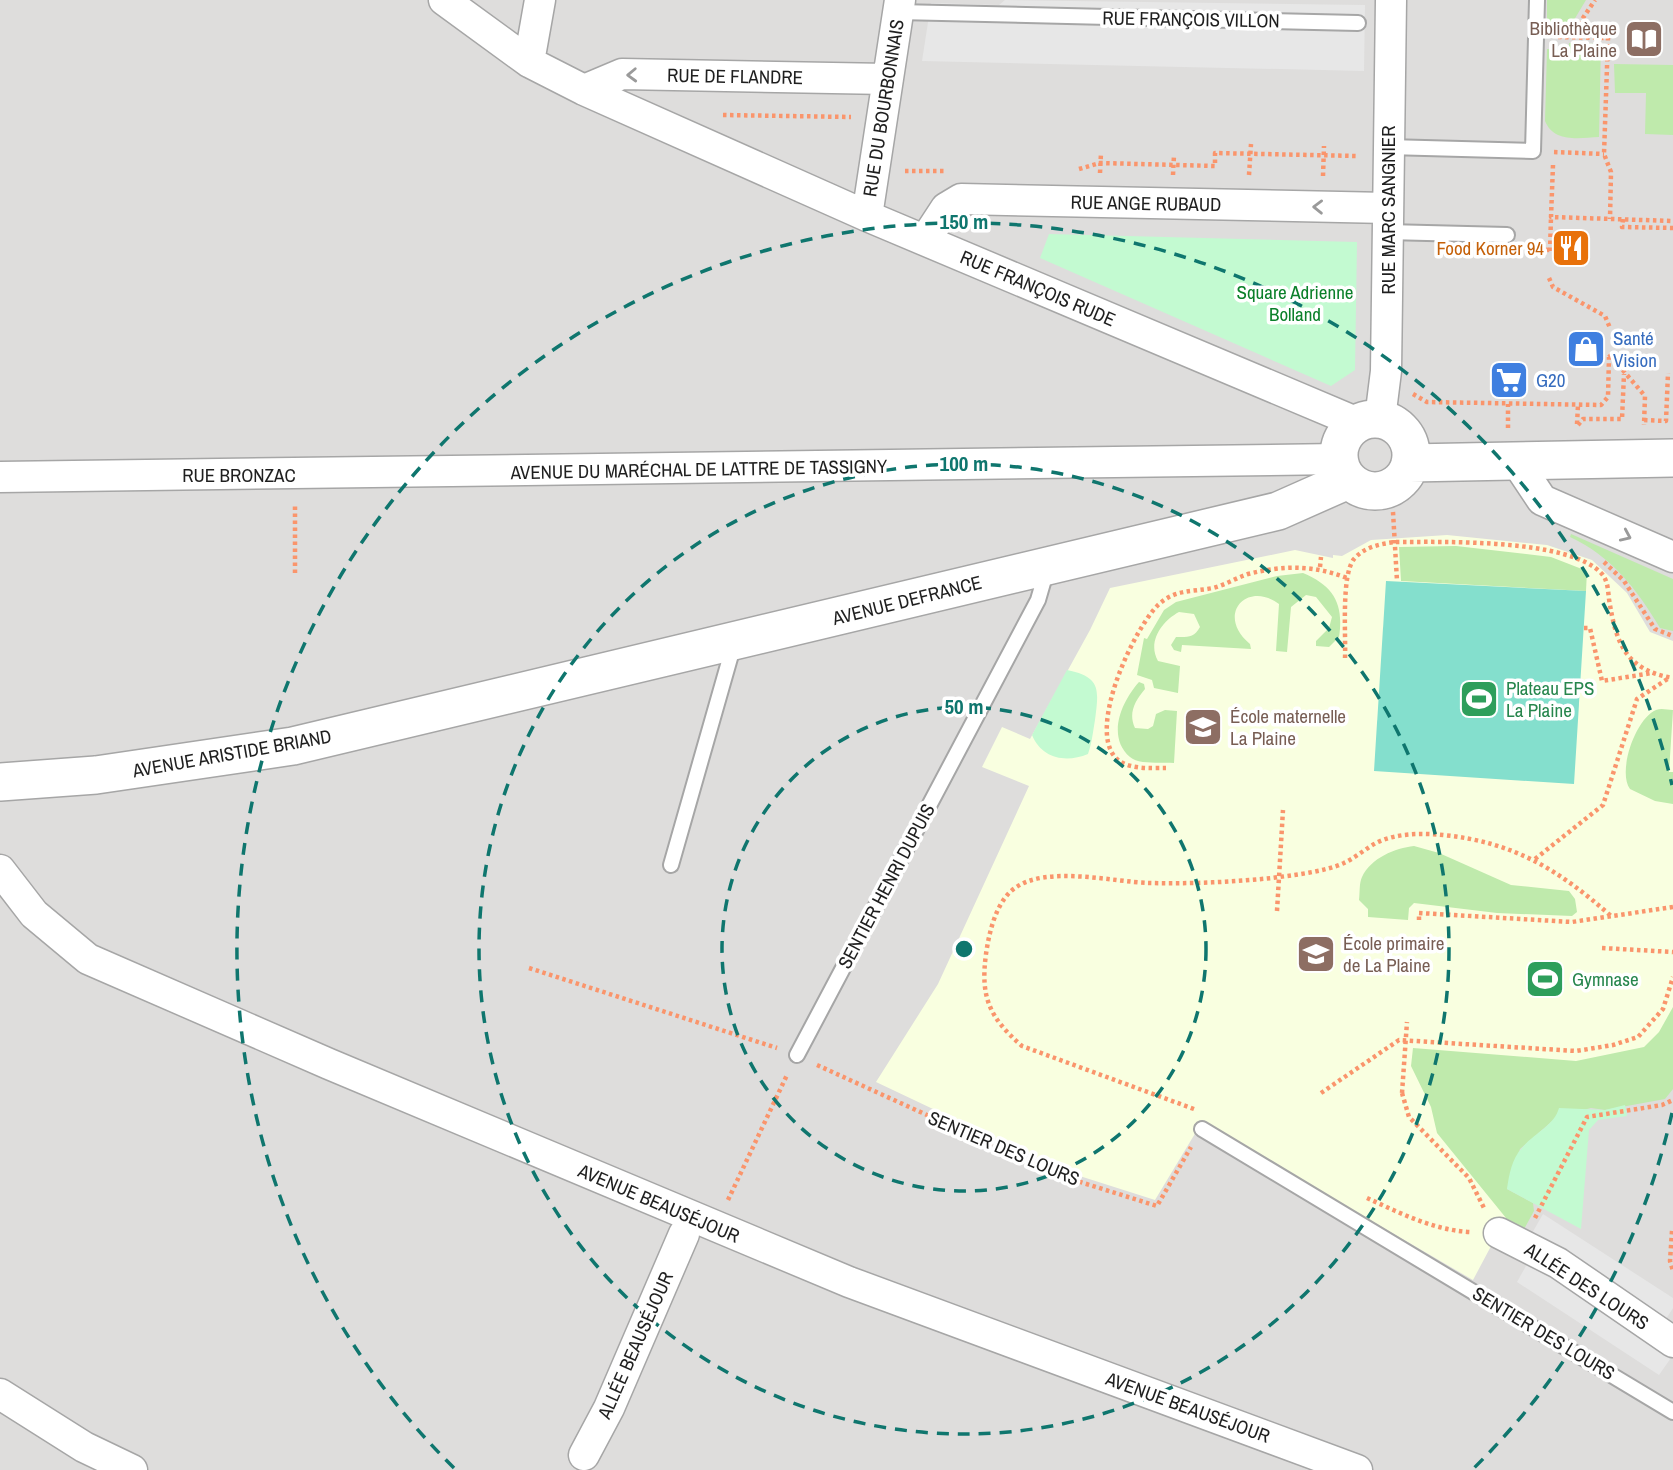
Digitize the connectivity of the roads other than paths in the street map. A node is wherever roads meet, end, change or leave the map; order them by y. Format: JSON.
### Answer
{"nodes":[{"id":1,"x":444,"y":0,"type":"edge"},
{"id":2,"x":540,"y":0,"type":"edge"},
{"id":3,"x":1391,"y":0,"type":"edge"},
{"id":4,"x":1538,"y":0,"type":"edge"},
{"id":5,"x":899,"y":6,"type":"edge"},
{"id":6,"x":1358,"y":23,"type":"dead end"},
{"id":7,"x":530,"y":62,"type":"junction"},
{"id":8,"x":888,"y":79,"type":"junction"},
{"id":9,"x":584,"y":90,"type":"junction"},
{"id":10,"x":1377,"y":152,"type":"junction"},
{"id":11,"x":867,"y":216,"type":"junction"},
{"id":12,"x":1387,"y":220,"type":"junction"},
{"id":13,"x":1507,"y":235,"type":"dead end"},
{"id":14,"x":925,"y":240,"type":"junction"},
{"id":15,"x":1369,"y":421,"type":"junction"},
{"id":16,"x":1673,"y":458,"type":"edge"},
{"id":17,"x":1516,"y":461,"type":"junction"},
{"id":18,"x":1410,"y":463,"type":"junction"},
{"id":19,"x":1343,"y":470,"type":"junction"},
{"id":20,"x":478,"y":472,"type":"joint"},
{"id":21,"x":0,"y":477,"type":"edge"},
{"id":22,"x":1673,"y":557,"type":"edge"},
{"id":23,"x":1048,"y":565,"type":"junction"},
{"id":24,"x":735,"y":642,"type":"junction"},
{"id":25,"x":461,"y":706,"type":"joint"},
{"id":26,"x":0,"y":782,"type":"edge"},
{"id":27,"x":671,"y":865,"type":"dead end"},
{"id":28,"x":0,"y":870,"type":"edge"},
{"id":29,"x":796,"y":1055,"type":"road end"},
{"id":30,"x":1202,"y":1129,"type":"road end"},
{"id":31,"x":1499,"y":1233,"type":"road end"},
{"id":32,"x":684,"y":1234,"type":"dead end"},
{"id":33,"x":1673,"y":1342,"type":"edge"},
{"id":34,"x":0,"y":1394,"type":"edge"},
{"id":35,"x":1673,"y":1412,"type":"edge"},
{"id":36,"x":584,"y":1455,"type":"dead end"},
{"id":37,"x":125,"y":1467,"type":"edge"},
{"id":38,"x":1356,"y":1470,"type":"edge"}],
"edges":[{"from":1,"to":7,"type":"street","name":"RUE FRANÇOIS RUDE"},
{"from":2,"to":7,"type":"street"},
{"from":3,"to":10,"type":"street","name":"RUE MARC SANGNIER"},
{"from":4,"to":10,"type":"lane"},
{"from":5,"to":6,"type":"lane","name":"RUE FRANÇOIS VILLON"},
{"from":5,"to":8,"type":"street","name":"RUE DU BOURBONNAIS"},
{"from":7,"to":9,"type":"street","name":"RUE FRANÇOIS RUDE"},
{"from":8,"to":9,"type":"street","name":"RUE DE FLANDRE","one_way":true},
{"from":8,"to":11,"type":"street","name":"RUE DU BOURBONNAIS"},
{"from":9,"to":11,"type":"street","name":"RUE FRANÇOIS RUDE"},
{"from":10,"to":12,"type":"street","name":"RUE MARC SANGNIER"},
{"from":11,"to":14,"type":"street","name":"RUE FRANÇOIS RUDE"},
{"from":12,"to":13,"type":"lane"},
{"from":12,"to":14,"type":"street","name":"RUE ANGE RUBAUD","one_way":true},
{"from":12,"to":15,"type":"street","name":"RUE MARC SANGNIER"},
{"from":14,"to":15,"type":"street","name":"RUE FRANÇOIS RUDE"},
{"from":15,"to":18,"type":"street"},
{"from":15,"to":19,"type":"street"},
{"from":16,"to":17,"type":"street"},
{"from":17,"to":18,"type":"street"},
{"from":17,"to":22,"type":"street","one_way":true},
{"from":18,"to":19,"type":"street"},
{"from":19,"to":20,"type":"street","name":"AVENUE DU MARÉCHAL DE LATTRE DE TASSIGNY"},
{"from":19,"to":23,"type":"street","name":"AVENUE DEFRANCE"},
{"from":20,"to":21,"type":"street","name":"RUE BRONZAC"},
{"from":23,"to":24,"type":"street","name":"AVENUE DEFRANCE"},
{"from":23,"to":29,"type":"lane","name":"SENTIER HENRI DUPUIS"},
{"from":24,"to":25,"type":"street","name":"AVENUE DEFRANCE"},
{"from":24,"to":27,"type":"lane"},
{"from":25,"to":26,"type":"street","name":"AVENUE ARISTIDE BRIAND"},
{"from":28,"to":38,"type":"street","name":"AVENUE BEAUSÉJOUR"},
{"from":30,"to":35,"type":"lane","name":"SENTIER DES LOURS"},
{"from":31,"to":33,"type":"street","name":"ALLÉE DES LOURS"},
{"from":32,"to":36,"type":"street","name":"ALLÉE BEAUSÉJOUR"},
{"from":34,"to":37,"type":"street"}]}
